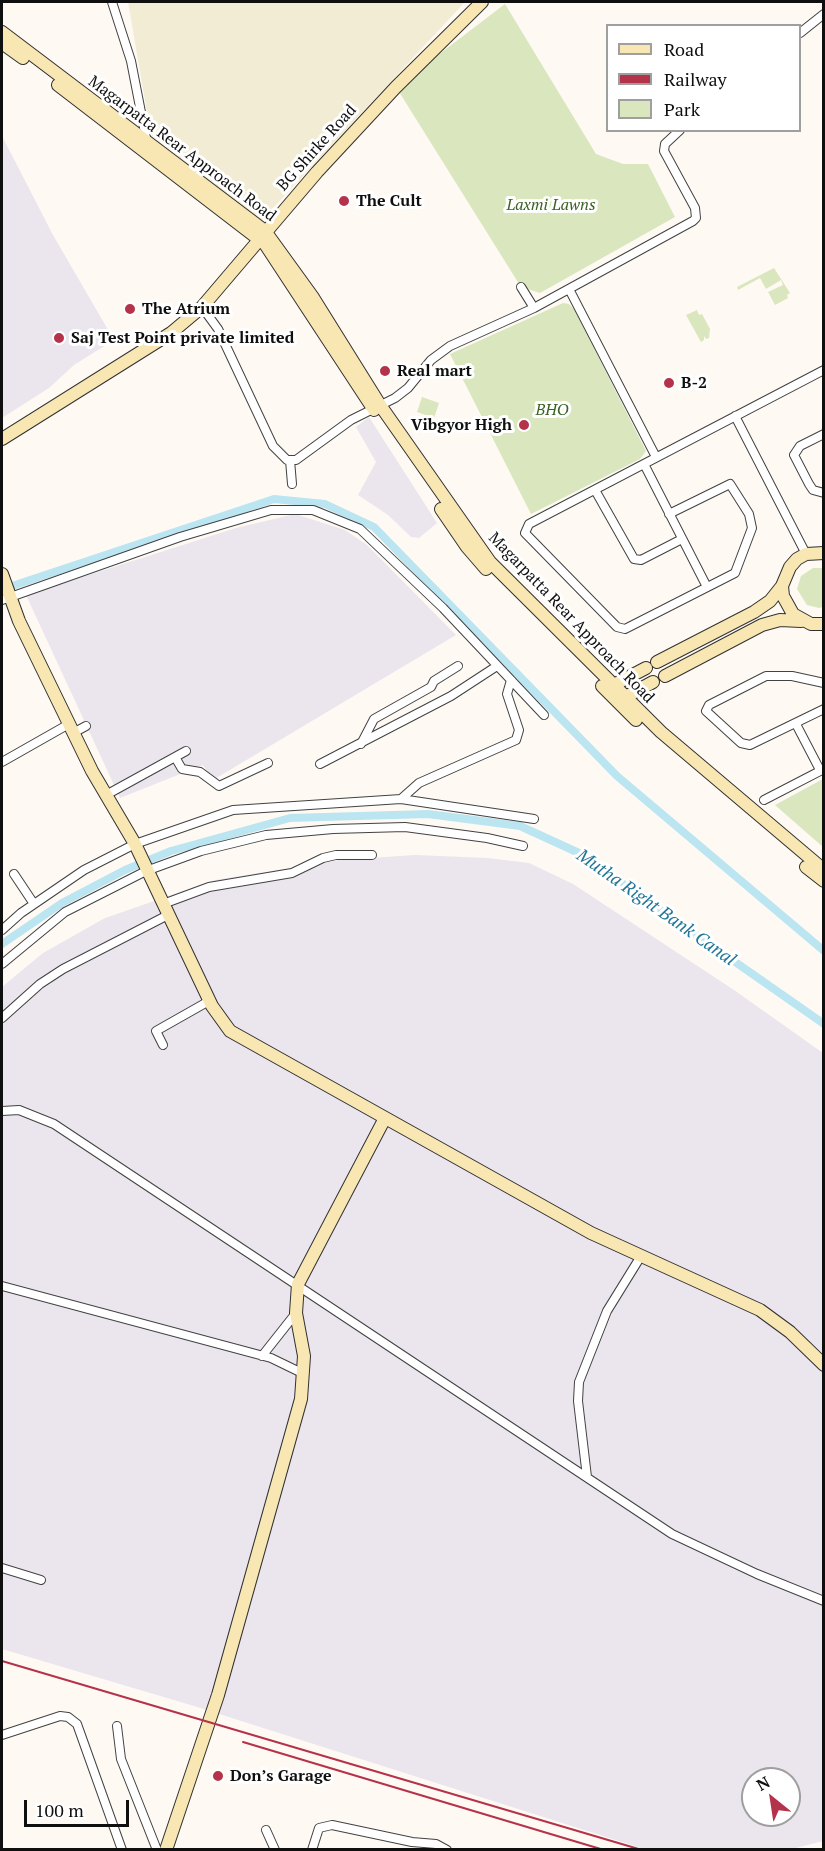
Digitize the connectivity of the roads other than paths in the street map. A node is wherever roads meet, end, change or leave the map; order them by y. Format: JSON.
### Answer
{"nodes":[{"id":1,"x":112,"y":2,"type":"edge"},
{"id":2,"x":482,"y":2,"type":"edge"},
{"id":3,"x":824,"y":14,"type":"edge"},
{"id":4,"x":2,"y":32,"type":"edge"},
{"id":5,"x":801,"y":32,"type":"edge"},
{"id":6,"x":2,"y":43,"type":"edge"},
{"id":7,"x":56,"y":79,"type":"junction"},
{"id":8,"x":678,"y":132,"type":"edge"},
{"id":9,"x":145,"y":147,"type":"junction"},
{"id":10,"x":261,"y":235,"type":"junction"},
{"id":11,"x":521,"y":287,"type":"dead end"},
{"id":12,"x":569,"y":289,"type":"junction"},
{"id":13,"x":202,"y":307,"type":"junction"},
{"id":14,"x":534,"y":308,"type":"junction"},
{"id":15,"x":824,"y":370,"type":"edge"},
{"id":16,"x":376,"y":406,"type":"junction"},
{"id":17,"x":732,"y":418,"type":"junction"},
{"id":18,"x":824,"y":434,"type":"edge"},
{"id":19,"x":2,"y":439,"type":"edge"},
{"id":20,"x":656,"y":458,"type":"junction"},
{"id":21,"x":290,"y":460,"type":"junction"},
{"id":22,"x":644,"y":464,"type":"junction"},
{"id":23,"x":292,"y":484,"type":"dead end"},
{"id":24,"x":595,"y":490,"type":"junction"},
{"id":25,"x":824,"y":493,"type":"edge"},
{"id":26,"x":669,"y":514,"type":"junction"},
{"id":27,"x":682,"y":539,"type":"junction"},
{"id":28,"x":824,"y":553,"type":"edge"},
{"id":29,"x":806,"y":554,"type":"junction"},
{"id":30,"x":2,"y":577,"type":"edge"},
{"id":31,"x":782,"y":586,"type":"junction"},
{"id":32,"x":707,"y":587,"type":"junction"},
{"id":33,"x":6,"y":596,"type":"edge"},
{"id":34,"x":801,"y":621,"type":"junction"},
{"id":35,"x":824,"y":624,"type":"edge"},
{"id":36,"x":458,"y":666,"type":"dead end"},
{"id":37,"x":497,"y":666,"type":"junction"},
{"id":38,"x":511,"y":680,"type":"junction"},
{"id":39,"x":824,"y":683,"type":"edge"},
{"id":40,"x":609,"y":687,"type":"junction"},
{"id":41,"x":621,"y":700,"type":"junction"},
{"id":42,"x":824,"y":709,"type":"edge"},
{"id":43,"x":544,"y":715,"type":"dead end"},
{"id":44,"x":796,"y":724,"type":"junction"},
{"id":45,"x":86,"y":726,"type":"dead end"},
{"id":46,"x":71,"y":729,"type":"junction"},
{"id":47,"x":361,"y":744,"type":"junction"},
{"id":48,"x":186,"y":751,"type":"dead end"},
{"id":49,"x":175,"y":758,"type":"junction"},
{"id":50,"x":2,"y":762,"type":"edge"},
{"id":51,"x":268,"y":763,"type":"dead end"},
{"id":52,"x":320,"y":764,"type":"dead end"},
{"id":53,"x":822,"y":770,"type":"edge"},
{"id":54,"x":106,"y":795,"type":"junction"},
{"id":55,"x":401,"y":799,"type":"junction"},
{"id":56,"x":764,"y":800,"type":"dead end"},
{"id":57,"x":534,"y":819,"type":"dead end"},
{"id":58,"x":523,"y":846,"type":"dead end"},
{"id":59,"x":136,"y":847,"type":"junction"},
{"id":60,"x":372,"y":855,"type":"dead end"},
{"id":61,"x":145,"y":869,"type":"junction"},
{"id":62,"x":824,"y":870,"type":"edge"},
{"id":63,"x":14,"y":874,"type":"dead end"},
{"id":64,"x":824,"y":881,"type":"edge"},
{"id":65,"x":34,"y":904,"type":"junction"},
{"id":66,"x":165,"y":909,"type":"junction"},
{"id":67,"x":2,"y":930,"type":"edge"},
{"id":68,"x":2,"y":964,"type":"edge"},
{"id":69,"x":209,"y":1001,"type":"junction"},
{"id":70,"x":2,"y":1018,"type":"edge"},
{"id":71,"x":163,"y":1045,"type":"dead end"},
{"id":72,"x":2,"y":1111,"type":"edge"},
{"id":73,"x":385,"y":1118,"type":"junction"},
{"id":74,"x":641,"y":1256,"type":"junction"},
{"id":75,"x":298,"y":1284,"type":"junction"},
{"id":76,"x":2,"y":1286,"type":"edge"},
{"id":77,"x":296,"y":1313,"type":"junction"},
{"id":78,"x":262,"y":1356,"type":"junction"},
{"id":79,"x":824,"y":1365,"type":"edge"},
{"id":80,"x":304,"y":1374,"type":"junction"},
{"id":81,"x":587,"y":1477,"type":"junction"},
{"id":82,"x":2,"y":1568,"type":"edge"},
{"id":83,"x":41,"y":1580,"type":"dead end"},
{"id":84,"x":824,"y":1601,"type":"edge"},
{"id":85,"x":117,"y":1726,"type":"dead end"},
{"id":86,"x":2,"y":1735,"type":"edge"},
{"id":87,"x":266,"y":1830,"type":"dead end"},
{"id":88,"x":122,"y":1850,"type":"edge"},
{"id":89,"x":157,"y":1850,"type":"edge"},
{"id":90,"x":166,"y":1850,"type":"edge"},
{"id":91,"x":275,"y":1850,"type":"edge"},
{"id":92,"x":312,"y":1850,"type":"edge"},
{"id":93,"x":447,"y":1850,"type":"edge"}],
"edges":[{"from":1,"to":9,"type":"street"},
{"from":2,"to":10,"type":"street","name":"BG Shirke Road"},
{"from":3,"to":5,"type":"street"},
{"from":4,"to":7,"type":"street","name":"Magarpatta Rear Approach Road"},
{"from":6,"to":7,"type":"street","name":"Magarpatta Rear Approach Road"},
{"from":7,"to":9,"type":"street","name":"Magarpatta Rear Approach Road"},
{"from":8,"to":12,"type":"street"},
{"from":9,"to":10,"type":"street","name":"Magarpatta Rear Approach Road"},
{"from":10,"to":13,"type":"street","name":"BG Shirke Road"},
{"from":10,"to":16,"type":"street","name":"Magarpatta Rear Approach Road"},
{"from":11,"to":14,"type":"street"},
{"from":12,"to":14,"type":"street"},
{"from":12,"to":20,"type":"street"},
{"from":13,"to":19,"type":"street","name":"BG Shirke Road"},
{"from":13,"to":21,"type":"street"},
{"from":14,"to":16,"type":"street"},
{"from":15,"to":17,"type":"street"},
{"from":16,"to":21,"type":"street"},
{"from":16,"to":40,"type":"street","name":"Magarpatta Rear Approach Road"},
{"from":17,"to":20,"type":"street"},
{"from":17,"to":29,"type":"street"},
{"from":18,"to":25,"type":"street"},
{"from":20,"to":22,"type":"street"},
{"from":21,"to":23,"type":"street"},
{"from":22,"to":24,"type":"street"},
{"from":22,"to":26,"type":"street"},
{"from":24,"to":27,"type":"street"},
{"from":24,"to":32,"type":"street"},
{"from":26,"to":27,"type":"street"},
{"from":26,"to":32,"type":"street"},
{"from":27,"to":32,"type":"street"},
{"from":28,"to":29,"type":"street"},
{"from":29,"to":31,"type":"street"},
{"from":30,"to":33,"type":"street"},
{"from":31,"to":34,"type":"street"},
{"from":31,"to":40,"type":"street"},
{"from":33,"to":37,"type":"street"},
{"from":33,"to":46,"type":"street"},
{"from":34,"to":35,"type":"street"},
{"from":34,"to":41,"type":"street"},
{"from":36,"to":47,"type":"street"},
{"from":37,"to":38,"type":"street"},
{"from":37,"to":47,"type":"street"},
{"from":38,"to":43,"type":"street"},
{"from":38,"to":55,"type":"street"},
{"from":39,"to":44,"type":"street"},
{"from":40,"to":41,"type":"street","name":"Magarpatta Rear Approach Road"},
{"from":41,"to":62,"type":"street","name":"Magarpatta Rear Approach Road"},
{"from":41,"to":64,"type":"street","name":"Magarpatta Rear Approach Road"},
{"from":42,"to":44,"type":"street"},
{"from":44,"to":53,"type":"street"},
{"from":45,"to":46,"type":"street"},
{"from":46,"to":50,"type":"street"},
{"from":46,"to":54,"type":"street"},
{"from":47,"to":52,"type":"street"},
{"from":48,"to":49,"type":"street"},
{"from":49,"to":51,"type":"street"},
{"from":49,"to":54,"type":"street"},
{"from":53,"to":56,"type":"street"},
{"from":54,"to":59,"type":"street"},
{"from":55,"to":57,"type":"street"},
{"from":55,"to":59,"type":"street"},
{"from":58,"to":61,"type":"street"},
{"from":59,"to":61,"type":"street"},
{"from":59,"to":65,"type":"street"},
{"from":60,"to":66,"type":"street"},
{"from":61,"to":66,"type":"street"},
{"from":61,"to":68,"type":"street"},
{"from":63,"to":65,"type":"street"},
{"from":65,"to":67,"type":"street"},
{"from":66,"to":69,"type":"street"},
{"from":66,"to":70,"type":"street"},
{"from":69,"to":71,"type":"street"},
{"from":69,"to":73,"type":"street"},
{"from":72,"to":75,"type":"street"},
{"from":73,"to":74,"type":"street"},
{"from":73,"to":75,"type":"street"},
{"from":74,"to":79,"type":"street"},
{"from":74,"to":81,"type":"street"},
{"from":75,"to":77,"type":"street"},
{"from":75,"to":81,"type":"street"},
{"from":76,"to":78,"type":"street"},
{"from":77,"to":78,"type":"street"},
{"from":77,"to":80,"type":"street"},
{"from":78,"to":80,"type":"street"},
{"from":80,"to":90,"type":"street"},
{"from":81,"to":84,"type":"street"},
{"from":82,"to":83,"type":"street"},
{"from":85,"to":89,"type":"street"},
{"from":86,"to":88,"type":"street"},
{"from":87,"to":91,"type":"street"},
{"from":92,"to":93,"type":"street"}]}
